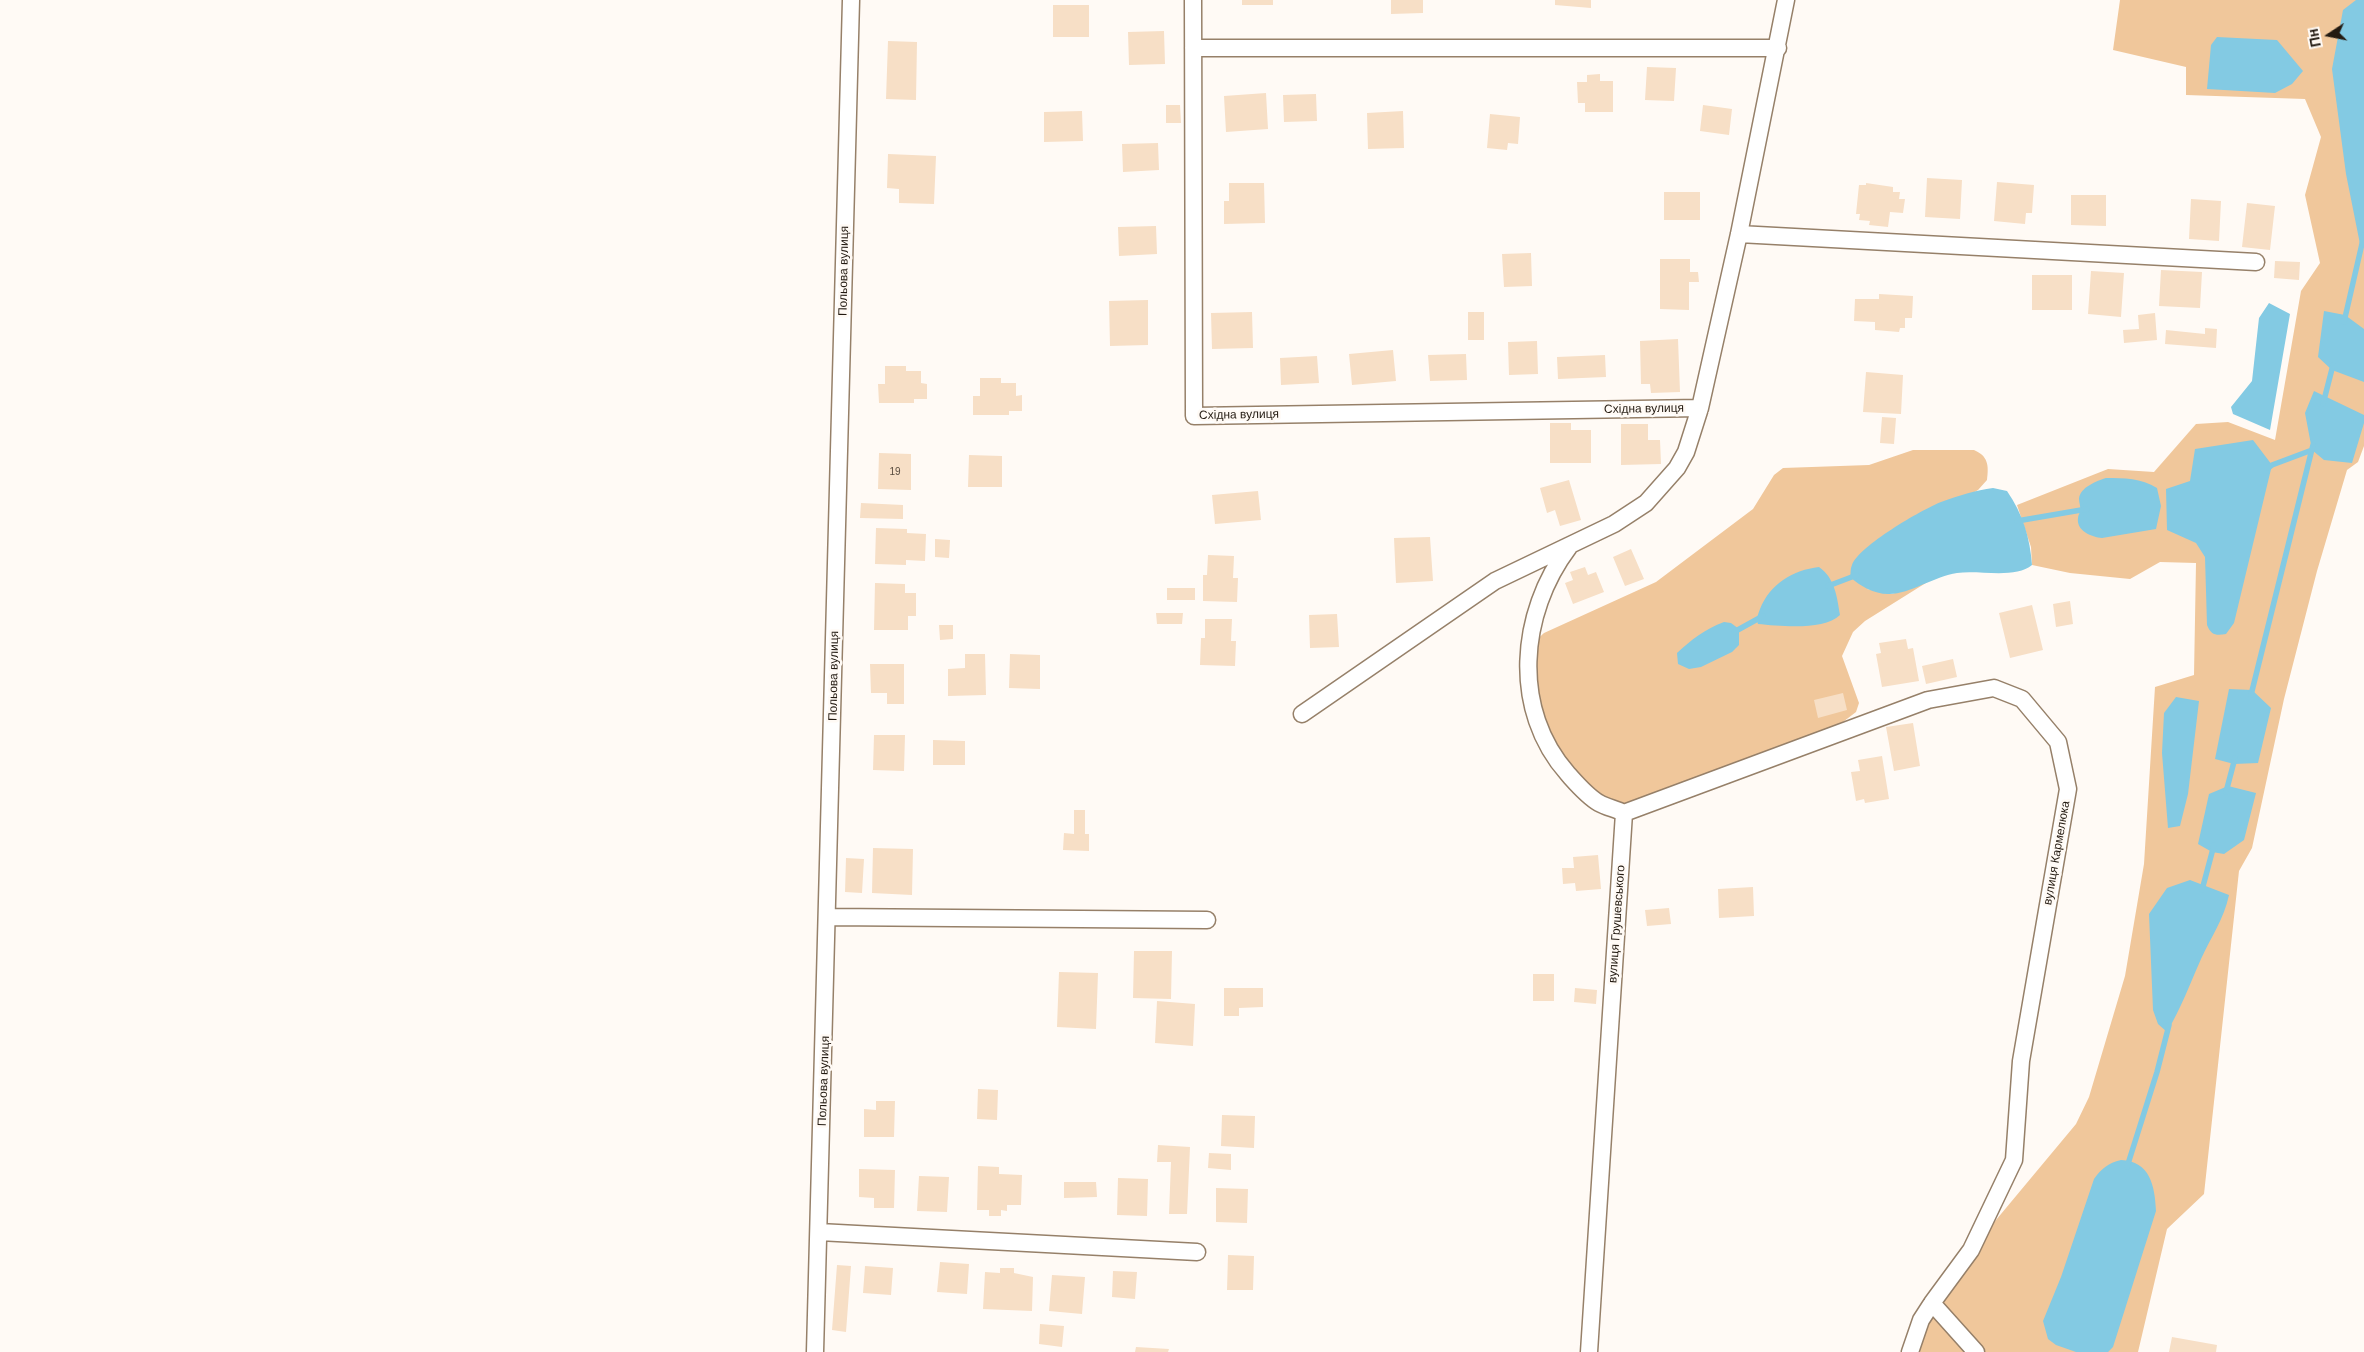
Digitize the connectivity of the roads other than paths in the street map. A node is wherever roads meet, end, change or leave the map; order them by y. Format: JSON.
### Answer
{"nodes":[{"id":1,"x":851,"y":0,"type":"edge"},
{"id":2,"x":1193,"y":0,"type":"edge"},
{"id":3,"x":1786,"y":0,"type":"edge"},
{"id":4,"x":1193,"y":48,"type":"junction"},
{"id":5,"x":1778,"y":48,"type":"junction"},
{"id":6,"x":1739,"y":234,"type":"junction"},
{"id":7,"x":2256,"y":262,"type":"dead end"},
{"id":8,"x":1700,"y":408,"type":"junction"},
{"id":9,"x":1571,"y":545,"type":"junction"},
{"id":10,"x":1302,"y":714,"type":"dead end"},
{"id":11,"x":1624,"y":813,"type":"junction"},
{"id":12,"x":828,"y":917,"type":"junction"},
{"id":13,"x":1206,"y":920,"type":"dead end"},
{"id":14,"x":819,"y":1232,"type":"junction"},
{"id":15,"x":1197,"y":1252,"type":"dead end"},
{"id":16,"x":1932,"y":1303,"type":"junction"},
{"id":17,"x":815,"y":1352,"type":"edge"},
{"id":18,"x":1589,"y":1352,"type":"edge"},
{"id":19,"x":1910,"y":1352,"type":"edge"},
{"id":20,"x":1976,"y":1352,"type":"edge"}],
"edges":[{"from":1,"to":12,"type":"street","name":"Польова вулиця"},
{"from":2,"to":4,"type":"street","name":"Східна вулиця"},
{"from":3,"to":5,"type":"street","name":"Східна вулиця"},
{"from":4,"to":5,"type":"street"},
{"from":4,"to":8,"type":"street","name":"Східна вулиця"},
{"from":5,"to":6,"type":"street","name":"Східна вулиця"},
{"from":6,"to":7,"type":"street"},
{"from":6,"to":8,"type":"street","name":"Східна вулиця"},
{"from":8,"to":9,"type":"street","name":"Східна вулиця"},
{"from":9,"to":10,"type":"street","name":"Східна вулиця"},
{"from":9,"to":11,"type":"street"},
{"from":11,"to":16,"type":"street","name":"вулиця Кармелюка"},
{"from":11,"to":18,"type":"street","name":"вулиця Грушевського"},
{"from":12,"to":13,"type":"street"},
{"from":12,"to":14,"type":"street","name":"Польова вулиця"},
{"from":14,"to":15,"type":"street"},
{"from":14,"to":17,"type":"street","name":"Польова вулиця"},
{"from":16,"to":19,"type":"street","name":"вулиця Кармелюка"},
{"from":16,"to":20,"type":"street"}]}
